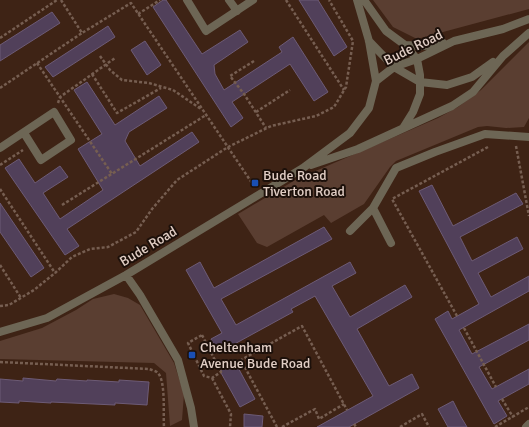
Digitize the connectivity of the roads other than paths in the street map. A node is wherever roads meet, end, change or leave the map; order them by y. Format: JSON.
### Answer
{"nodes":[{"id":1,"x":186,"y":0,"type":"edge"},
{"id":2,"x":229,"y":0,"type":"edge"},
{"id":3,"x":253,"y":0,"type":"edge"},
{"id":4,"x":356,"y":0,"type":"edge"},
{"id":5,"x":364,"y":0,"type":"edge"},
{"id":6,"x":237,"y":11,"type":"junction"},
{"id":7,"x":529,"y":19,"type":"edge"},
{"id":8,"x":529,"y":34,"type":"edge"},
{"id":9,"x":369,"y":41,"type":"junction"},
{"id":10,"x":454,"y":41,"type":"junction"},
{"id":11,"x":405,"y":46,"type":"junction"},
{"id":12,"x":502,"y":56,"type":"junction"},
{"id":13,"x":417,"y":59,"type":"junction"},
{"id":14,"x":394,"y":67,"type":"junction"},
{"id":15,"x":376,"y":81,"type":"junction"},
{"id":16,"x":420,"y":82,"type":"junction"},
{"id":17,"x":403,"y":128,"type":"junction"},
{"id":18,"x":24,"y":133,"type":"junction"},
{"id":19,"x":529,"y":137,"type":"edge"},
{"id":20,"x":0,"y":148,"type":"edge"},
{"id":21,"x":303,"y":168,"type":"junction"},
{"id":22,"x":373,"y":208,"type":"junction"},
{"id":23,"x":350,"y":231,"type":"dead end"},
{"id":24,"x":391,"y":243,"type":"dead end"},
{"id":25,"x":126,"y":275,"type":"junction"},
{"id":26,"x":0,"y":332,"type":"edge"},
{"id":27,"x":529,"y":424,"type":"edge"},
{"id":28,"x":194,"y":427,"type":"edge"},
{"id":29,"x":526,"y":427,"type":"edge"}],
"edges":[{"from":1,"to":6,"type":"street"},
{"from":2,"to":6,"type":"street"},
{"from":3,"to":6,"type":"street"},
{"from":4,"to":9,"type":"street"},
{"from":5,"to":11,"type":"street"},
{"from":7,"to":10,"type":"street","name":"Bude Road"},
{"from":8,"to":12,"type":"street","name":"Bude Road"},
{"from":9,"to":14,"type":"street"},
{"from":9,"to":15,"type":"street"},
{"from":10,"to":11,"type":"street"},
{"from":10,"to":13,"type":"street","name":"Bude Road"},
{"from":11,"to":13,"type":"street"},
{"from":12,"to":16,"type":"street"},
{"from":12,"to":17,"type":"street","name":"Bude Road"},
{"from":13,"to":14,"type":"street","name":"Bude Road"},
{"from":13,"to":16,"type":"street"},
{"from":14,"to":15,"type":"street","name":"Bude Road"},
{"from":14,"to":16,"type":"street"},
{"from":15,"to":21,"type":"street","name":"Bude Road"},
{"from":16,"to":17,"type":"street"},
{"from":17,"to":21,"type":"street","name":"Bude Road"},
{"from":18,"to":18,"type":"street"},
{"from":18,"to":20,"type":"street"},
{"from":19,"to":22,"type":"street"},
{"from":21,"to":25,"type":"street","name":"Bude Road"},
{"from":22,"to":23,"type":"street"},
{"from":22,"to":24,"type":"street"},
{"from":25,"to":26,"type":"street","name":"Bude Road"},
{"from":25,"to":28,"type":"street"},
{"from":27,"to":29,"type":"street"}]}
